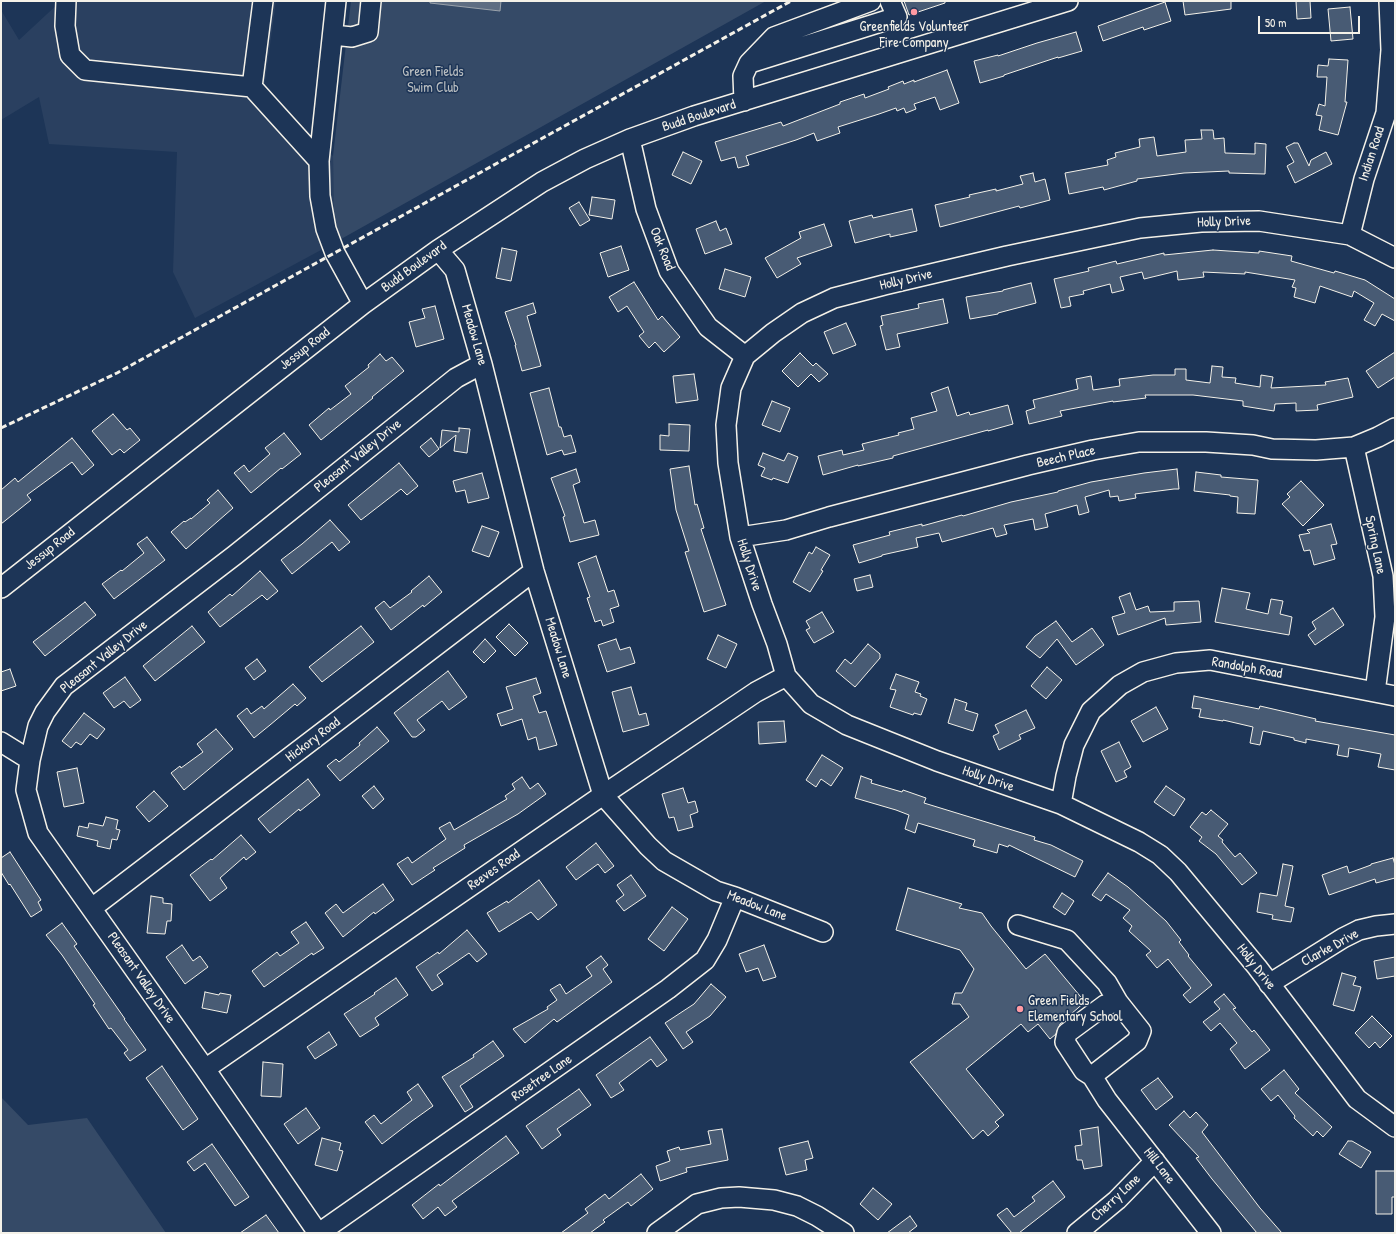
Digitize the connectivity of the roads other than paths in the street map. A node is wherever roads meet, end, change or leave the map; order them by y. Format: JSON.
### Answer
{"nodes":[{"id":1,"x":66,"y":1,"type":"edge"},
{"id":2,"x":263,"y":1,"type":"edge"},
{"id":3,"x":336,"y":1,"type":"edge"},
{"id":4,"x":371,"y":1,"type":"edge"},
{"id":5,"x":871,"y":1,"type":"edge"},
{"id":6,"x":890,"y":1,"type":"edge"},
{"id":7,"x":1068,"y":1,"type":"edge"},
{"id":8,"x":1390,"y":1,"type":"edge"},
{"id":9,"x":333,"y":35,"type":"junction"},
{"id":10,"x":749,"y":63,"type":"junction"},
{"id":11,"x":252,"y":87,"type":"junction"},
{"id":12,"x":744,"y":101,"type":"junction"},
{"id":13,"x":630,"y":139,"type":"junction"},
{"id":14,"x":319,"y":161,"type":"junction"},
{"id":15,"x":1350,"y":235,"type":"junction"},
{"id":16,"x":438,"y":250,"type":"junction"},
{"id":17,"x":1395,"y":258,"type":"edge"},
{"id":18,"x":363,"y":304,"type":"junction"},
{"id":19,"x":745,"y":356,"type":"junction"},
{"id":20,"x":482,"y":364,"type":"junction"},
{"id":21,"x":1395,"y":428,"type":"edge"},
{"id":22,"x":1354,"y":447,"type":"junction"},
{"id":23,"x":740,"y":537,"type":"junction"},
{"id":24,"x":534,"y":571,"type":"junction"},
{"id":25,"x":1,"y":588,"type":"edge"},
{"id":26,"x":786,"y":676,"type":"junction"},
{"id":27,"x":1375,"y":692,"type":"junction"},
{"id":28,"x":1395,"y":696,"type":"edge"},
{"id":29,"x":1,"y":742,"type":"edge"},
{"id":30,"x":30,"y":760,"type":"junction"},
{"id":31,"x":603,"y":795,"type":"junction"},
{"id":32,"x":1061,"y":804,"type":"junction"},
{"id":33,"x":735,"y":897,"type":"junction"},
{"id":34,"x":92,"y":908,"type":"junction"},
{"id":35,"x":1395,"y":924,"type":"edge"},
{"id":36,"x":1018,"y":925,"type":"dead end"},
{"id":37,"x":823,"y":932,"type":"dead end"},
{"id":38,"x":1269,"y":984,"type":"junction"},
{"id":39,"x":1118,"y":1002,"type":"junction"},
{"id":40,"x":205,"y":1069,"type":"junction"},
{"id":41,"x":1092,"y":1076,"type":"junction"},
{"id":42,"x":1395,"y":1127,"type":"edge"},
{"id":43,"x":1155,"y":1161,"type":"junction"},
{"id":44,"x":318,"y":1233,"type":"edge"},
{"id":45,"x":657,"y":1233,"type":"edge"},
{"id":46,"x":844,"y":1233,"type":"edge"},
{"id":47,"x":1077,"y":1233,"type":"edge"},
{"id":48,"x":1211,"y":1233,"type":"edge"}],
"edges":[{"from":1,"to":11,"type":"street"},
{"from":2,"to":11,"type":"street"},
{"from":3,"to":9,"type":"street"},
{"from":4,"to":9,"type":"street"},
{"from":5,"to":10,"type":"street"},
{"from":6,"to":10,"type":"street"},
{"from":7,"to":12,"type":"street","name":"Budd Boulevard"},
{"from":8,"to":15,"type":"street","name":"Indian Road"},
{"from":9,"to":14,"type":"street"},
{"from":10,"to":12,"type":"street"},
{"from":11,"to":14,"type":"street"},
{"from":12,"to":13,"type":"street","name":"Budd Boulevard"},
{"from":13,"to":16,"type":"street","name":"Budd Boulevard"},
{"from":13,"to":19,"type":"street","name":"Oak Road"},
{"from":14,"to":18,"type":"street"},
{"from":15,"to":17,"type":"street","name":"Holly Drive"},
{"from":15,"to":19,"type":"street","name":"Holly Drive"},
{"from":16,"to":18,"type":"street","name":"Budd Boulevard"},
{"from":16,"to":20,"type":"street","name":"Meadow Lane"},
{"from":18,"to":25,"type":"street","name":"Jessup Road"},
{"from":19,"to":23,"type":"street","name":"Holly Drive"},
{"from":20,"to":24,"type":"street","name":"Meadow Lane"},
{"from":20,"to":30,"type":"street","name":"Pleasant Valley Drive"},
{"from":21,"to":22,"type":"street","name":"Beech Place"},
{"from":22,"to":23,"type":"street","name":"Beech Place"},
{"from":22,"to":27,"type":"street","name":"Spring Lane"},
{"from":23,"to":26,"type":"street","name":"Holly Drive"},
{"from":24,"to":31,"type":"street","name":"Meadow Lane"},
{"from":24,"to":34,"type":"street","name":"Hickory Road"},
{"from":26,"to":31,"type":"street","name":"Reeves Road"},
{"from":26,"to":32,"type":"street","name":"Holly Drive"},
{"from":27,"to":28,"type":"street","name":"Randolph Road"},
{"from":27,"to":32,"type":"street","name":"Randolph Road"},
{"from":29,"to":30,"type":"street"},
{"from":30,"to":34,"type":"street","name":"Pleasant Valley Drive"},
{"from":31,"to":33,"type":"street","name":"Meadow Lane"},
{"from":31,"to":40,"type":"street","name":"Reeves Road"},
{"from":32,"to":38,"type":"street","name":"Holly Drive"},
{"from":33,"to":37,"type":"street","name":"Meadow Lane"},
{"from":33,"to":44,"type":"street","name":"Rosetree Lane"},
{"from":34,"to":40,"type":"street","name":"Pleasant Valley Drive"},
{"from":35,"to":38,"type":"street","name":"Clarke Drive"},
{"from":36,"to":39,"type":"street"},
{"from":38,"to":42,"type":"street","name":"Holly Drive"},
{"from":39,"to":41,"type":"street"},
{"from":39,"to":41,"type":"street","name":"Hill Lane"},
{"from":40,"to":44,"type":"street","name":"Pleasant Valley Drive"},
{"from":41,"to":43,"type":"street","name":"Hill Lane"},
{"from":43,"to":47,"type":"street","name":"Cherry Lane"},
{"from":43,"to":48,"type":"street","name":"Hill Lane"},
{"from":45,"to":46,"type":"street"}]}
